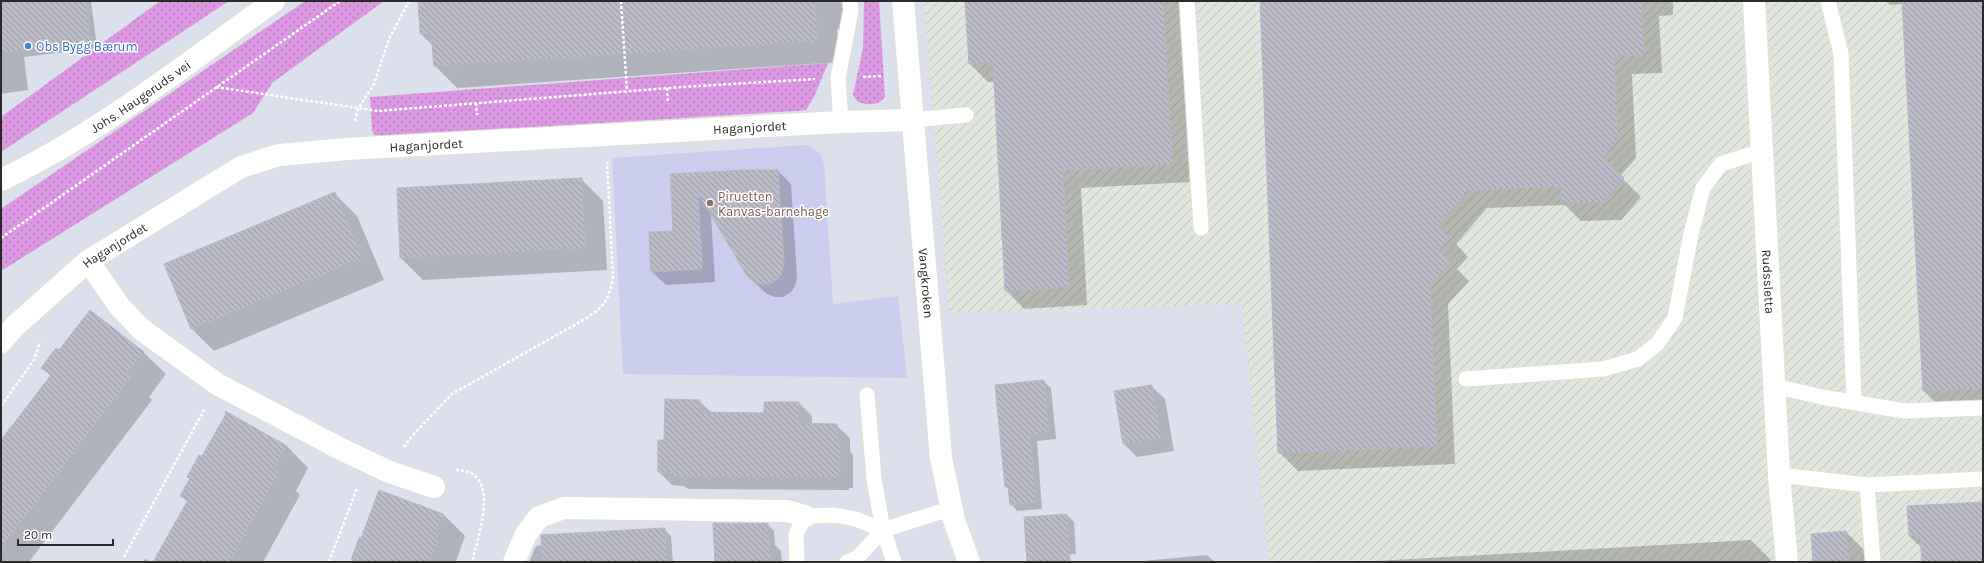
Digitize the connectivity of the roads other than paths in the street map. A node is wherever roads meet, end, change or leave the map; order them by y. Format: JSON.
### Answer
{"nodes":[{"id":1,"x":274,"y":1,"type":"edge"},
{"id":2,"x":850,"y":1,"type":"edge"},
{"id":3,"x":903,"y":1,"type":"edge"},
{"id":4,"x":1187,"y":1,"type":"edge"},
{"id":5,"x":1754,"y":1,"type":"edge"},
{"id":6,"x":1828,"y":1,"type":"edge"},
{"id":7,"x":966,"y":115,"type":"dead end"},
{"id":8,"x":912,"y":120,"type":"junction"},
{"id":9,"x":841,"y":122,"type":"junction"},
{"id":10,"x":1760,"y":151,"type":"junction"},
{"id":11,"x":1,"y":180,"type":"edge"},
{"id":12,"x":1200,"y":228,"type":"dead end"},
{"id":13,"x":88,"y":261,"type":"junction"},
{"id":14,"x":1,"y":342,"type":"edge"},
{"id":15,"x":1466,"y":379,"type":"dead end"},
{"id":16,"x":1774,"y":386,"type":"junction"},
{"id":17,"x":867,"y":395,"type":"dead end"},
{"id":18,"x":1854,"y":402,"type":"junction"},
{"id":19,"x":1983,"y":408,"type":"edge"},
{"id":20,"x":1778,"y":475,"type":"junction"},
{"id":21,"x":1983,"y":479,"type":"edge"},
{"id":22,"x":1867,"y":485,"type":"junction"},
{"id":23,"x":434,"y":486,"type":"road end"},
{"id":24,"x":952,"y":508,"type":"junction"},
{"id":25,"x":805,"y":516,"type":"junction"},
{"id":26,"x":883,"y":530,"type":"junction"},
{"id":27,"x":514,"y":562,"type":"edge"},
{"id":28,"x":797,"y":562,"type":"edge"},
{"id":29,"x":847,"y":562,"type":"edge"},
{"id":30,"x":894,"y":562,"type":"edge"},
{"id":31,"x":969,"y":562,"type":"edge"},
{"id":32,"x":1787,"y":562,"type":"edge"},
{"id":33,"x":1873,"y":562,"type":"edge"}],
"edges":[{"from":1,"to":11,"type":"street","name":"Johs. Haugeruds vei"},
{"from":2,"to":9,"type":"lane"},
{"from":3,"to":8,"type":"street","name":"Vangkroken"},
{"from":4,"to":12,"type":"lane"},
{"from":5,"to":10,"type":"street","name":"Rudssletta"},
{"from":6,"to":18,"type":"lane"},
{"from":7,"to":8,"type":"lane"},
{"from":8,"to":9,"type":"street","name":"Haganjordet"},
{"from":8,"to":24,"type":"street","name":"Vangkroken"},
{"from":9,"to":13,"type":"street","name":"Haganjordet"},
{"from":10,"to":15,"type":"lane"},
{"from":10,"to":16,"type":"street","name":"Rudssletta"},
{"from":13,"to":14,"type":"street","name":"Haganjordet"},
{"from":13,"to":23,"type":"street"},
{"from":16,"to":18,"type":"lane"},
{"from":16,"to":20,"type":"street","name":"Rudssletta"},
{"from":17,"to":26,"type":"lane"},
{"from":18,"to":19,"type":"lane"},
{"from":20,"to":22,"type":"lane"},
{"from":20,"to":32,"type":"street","name":"Rudssletta"},
{"from":21,"to":22,"type":"lane"},
{"from":22,"to":33,"type":"lane"},
{"from":24,"to":26,"type":"lane"},
{"from":24,"to":31,"type":"street","name":"Vangkroken"},
{"from":25,"to":26,"type":"lane"},
{"from":25,"to":27,"type":"street"},
{"from":25,"to":28,"type":"lane"},
{"from":26,"to":29,"type":"lane"},
{"from":26,"to":30,"type":"lane"}]}
